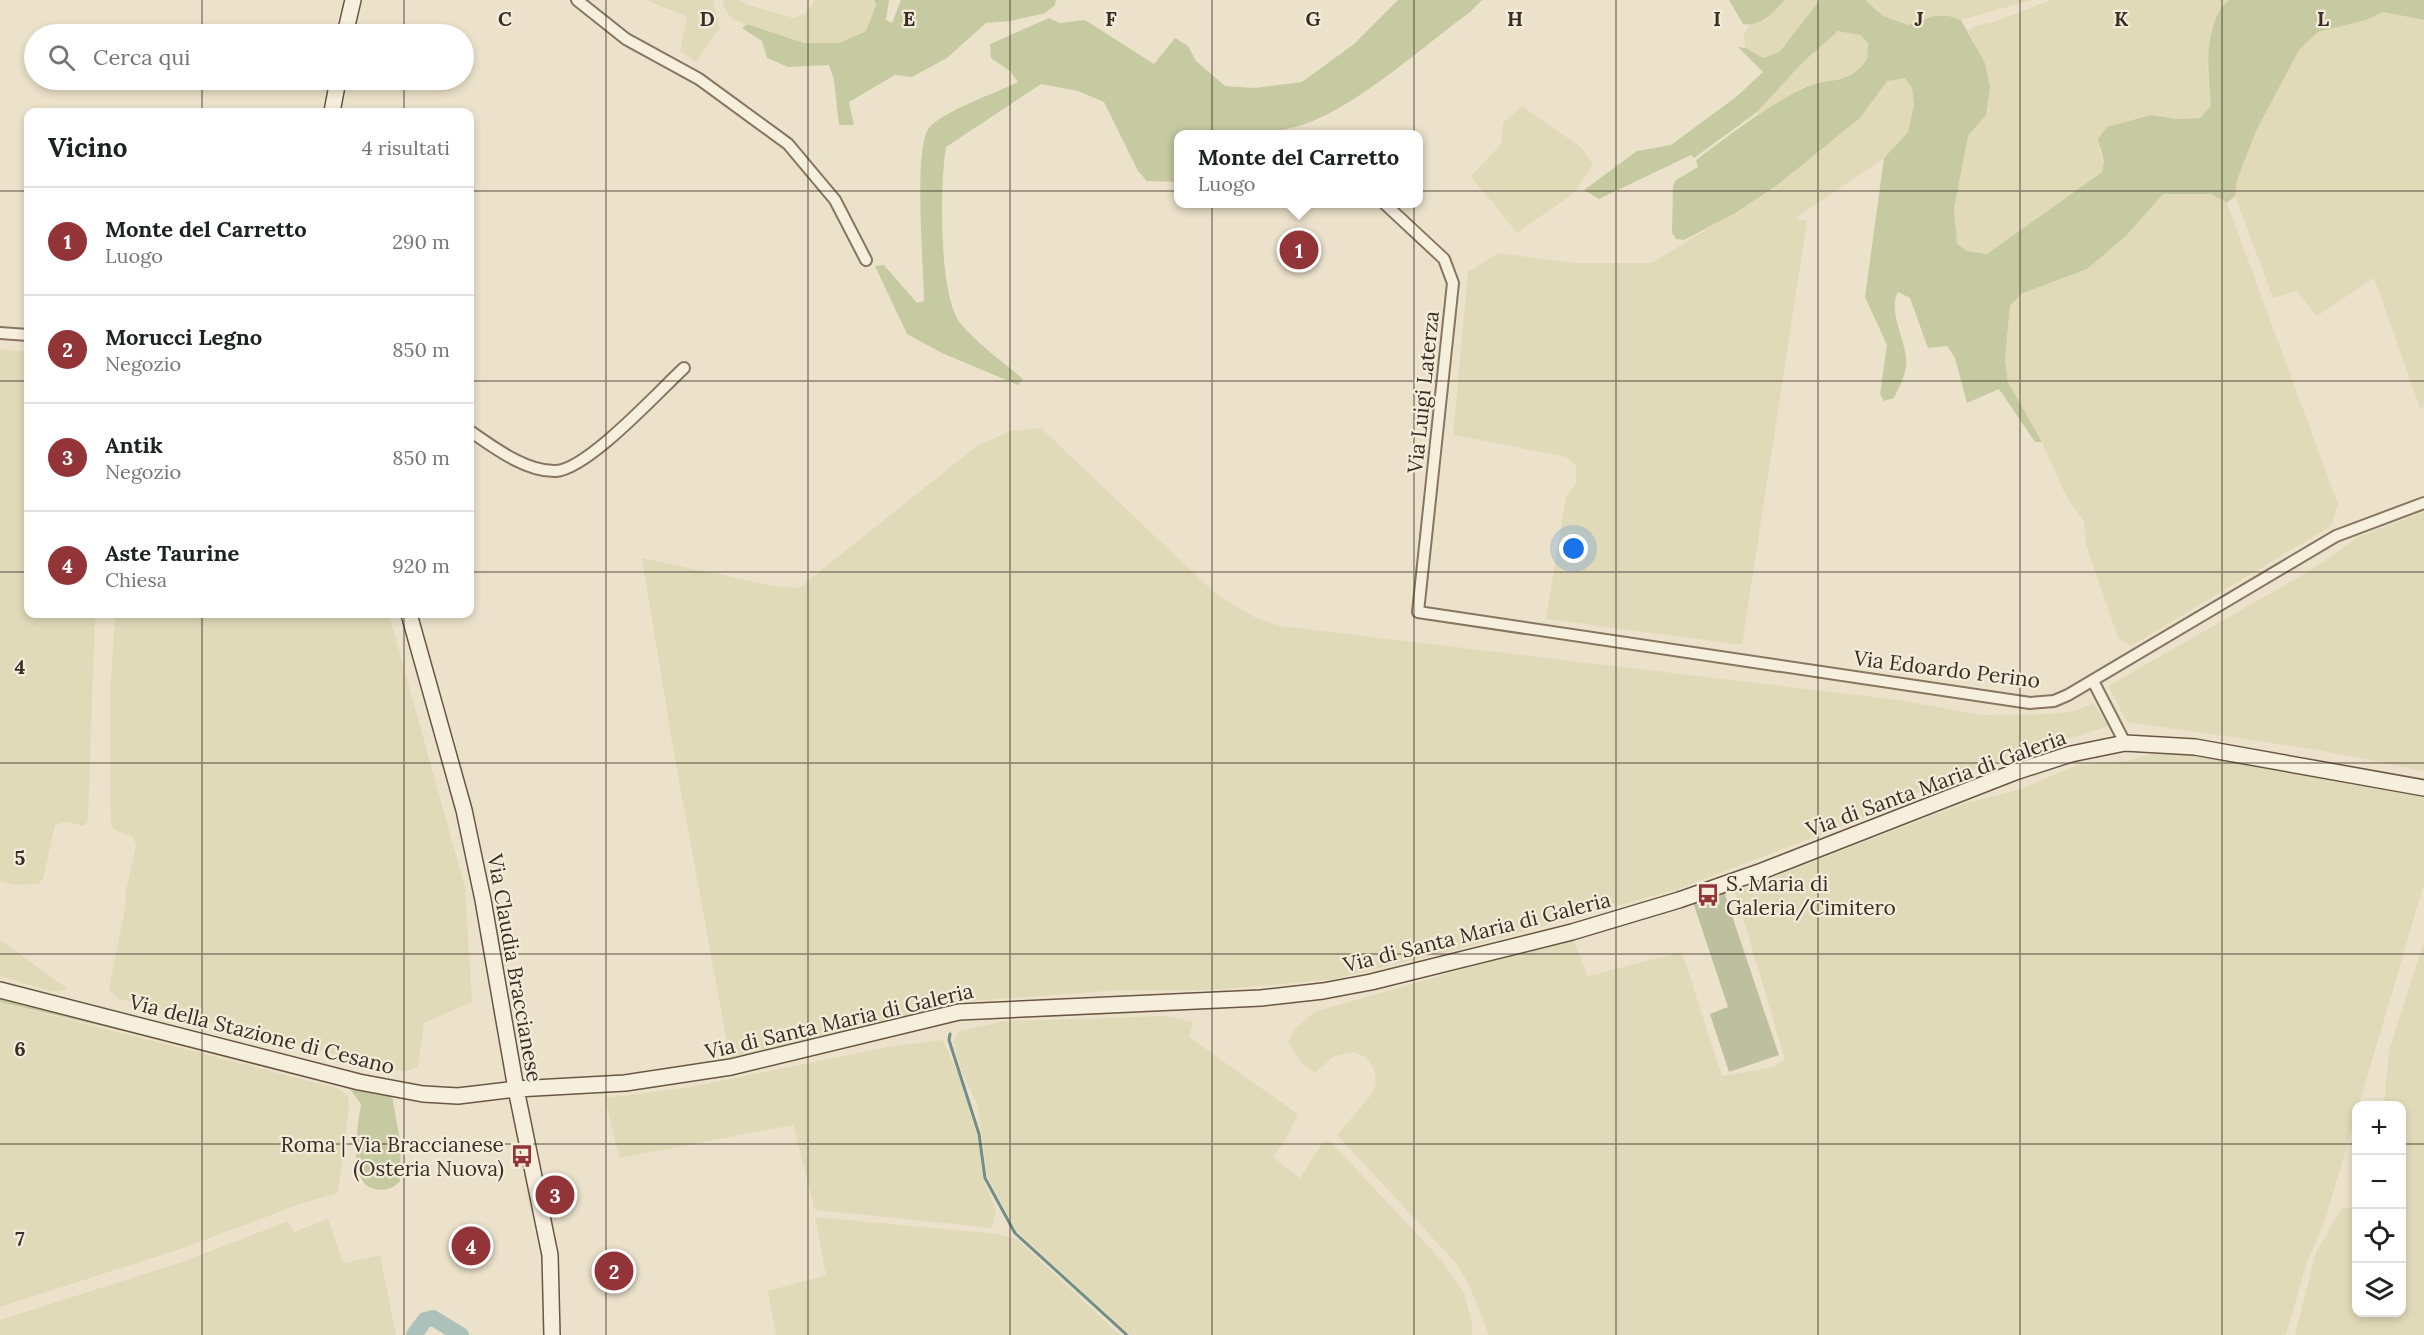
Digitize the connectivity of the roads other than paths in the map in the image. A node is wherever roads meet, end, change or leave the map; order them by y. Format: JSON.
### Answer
{"nodes":[{"id":1,"x":353,"y":0,"type":"edge"},
{"id":2,"x":577,"y":0,"type":"edge"},
{"id":3,"x":347,"y":24,"type":"edge"},
{"id":4,"x":336,"y":90,"type":"edge"},
{"id":5,"x":333,"y":108,"type":"edge"},
{"id":6,"x":1389,"y":208,"type":"edge"},
{"id":7,"x":866,"y":260,"type":"dead end"},
{"id":8,"x":0,"y":333,"type":"edge"},
{"id":9,"x":24,"y":335,"type":"edge"},
{"id":10,"x":684,"y":368,"type":"dead end"},
{"id":11,"x":474,"y":433,"type":"edge"},
{"id":12,"x":2424,"y":503,"type":"edge"},
{"id":13,"x":1418,"y":612,"type":"joint"},
{"id":14,"x":410,"y":618,"type":"edge"},
{"id":15,"x":2093,"y":681,"type":"junction"},
{"id":16,"x":2125,"y":743,"type":"junction"},
{"id":17,"x":2424,"y":788,"type":"edge"},
{"id":18,"x":0,"y":990,"type":"edge"},
{"id":19,"x":516,"y":1089,"type":"junction"},
{"id":20,"x":552,"y":1335,"type":"edge"}],
"edges":[{"from":1,"to":3,"type":"street"},
{"from":2,"to":7,"type":"street"},
{"from":4,"to":5,"type":"street"},
{"from":6,"to":13,"type":"street","name":"Via Luigi Laterza"},
{"from":8,"to":9,"type":"street"},
{"from":10,"to":11,"type":"street"},
{"from":12,"to":15,"type":"street","name":"Via Edoardo Perino"},
{"from":13,"to":15,"type":"street","name":"Via Edoardo Perino"},
{"from":14,"to":19,"type":"street","name":"Via Claudia Braccianese"},
{"from":15,"to":16,"type":"street"},
{"from":16,"to":17,"type":"street","name":"Via di Santa Maria di Galeria"},
{"from":16,"to":19,"type":"street","name":"Via di Santa Maria di Galeria"},
{"from":18,"to":19,"type":"street","name":"Via della Stazione di Cesano"},
{"from":19,"to":20,"type":"street","name":"Via Claudia Braccianese"}]}
